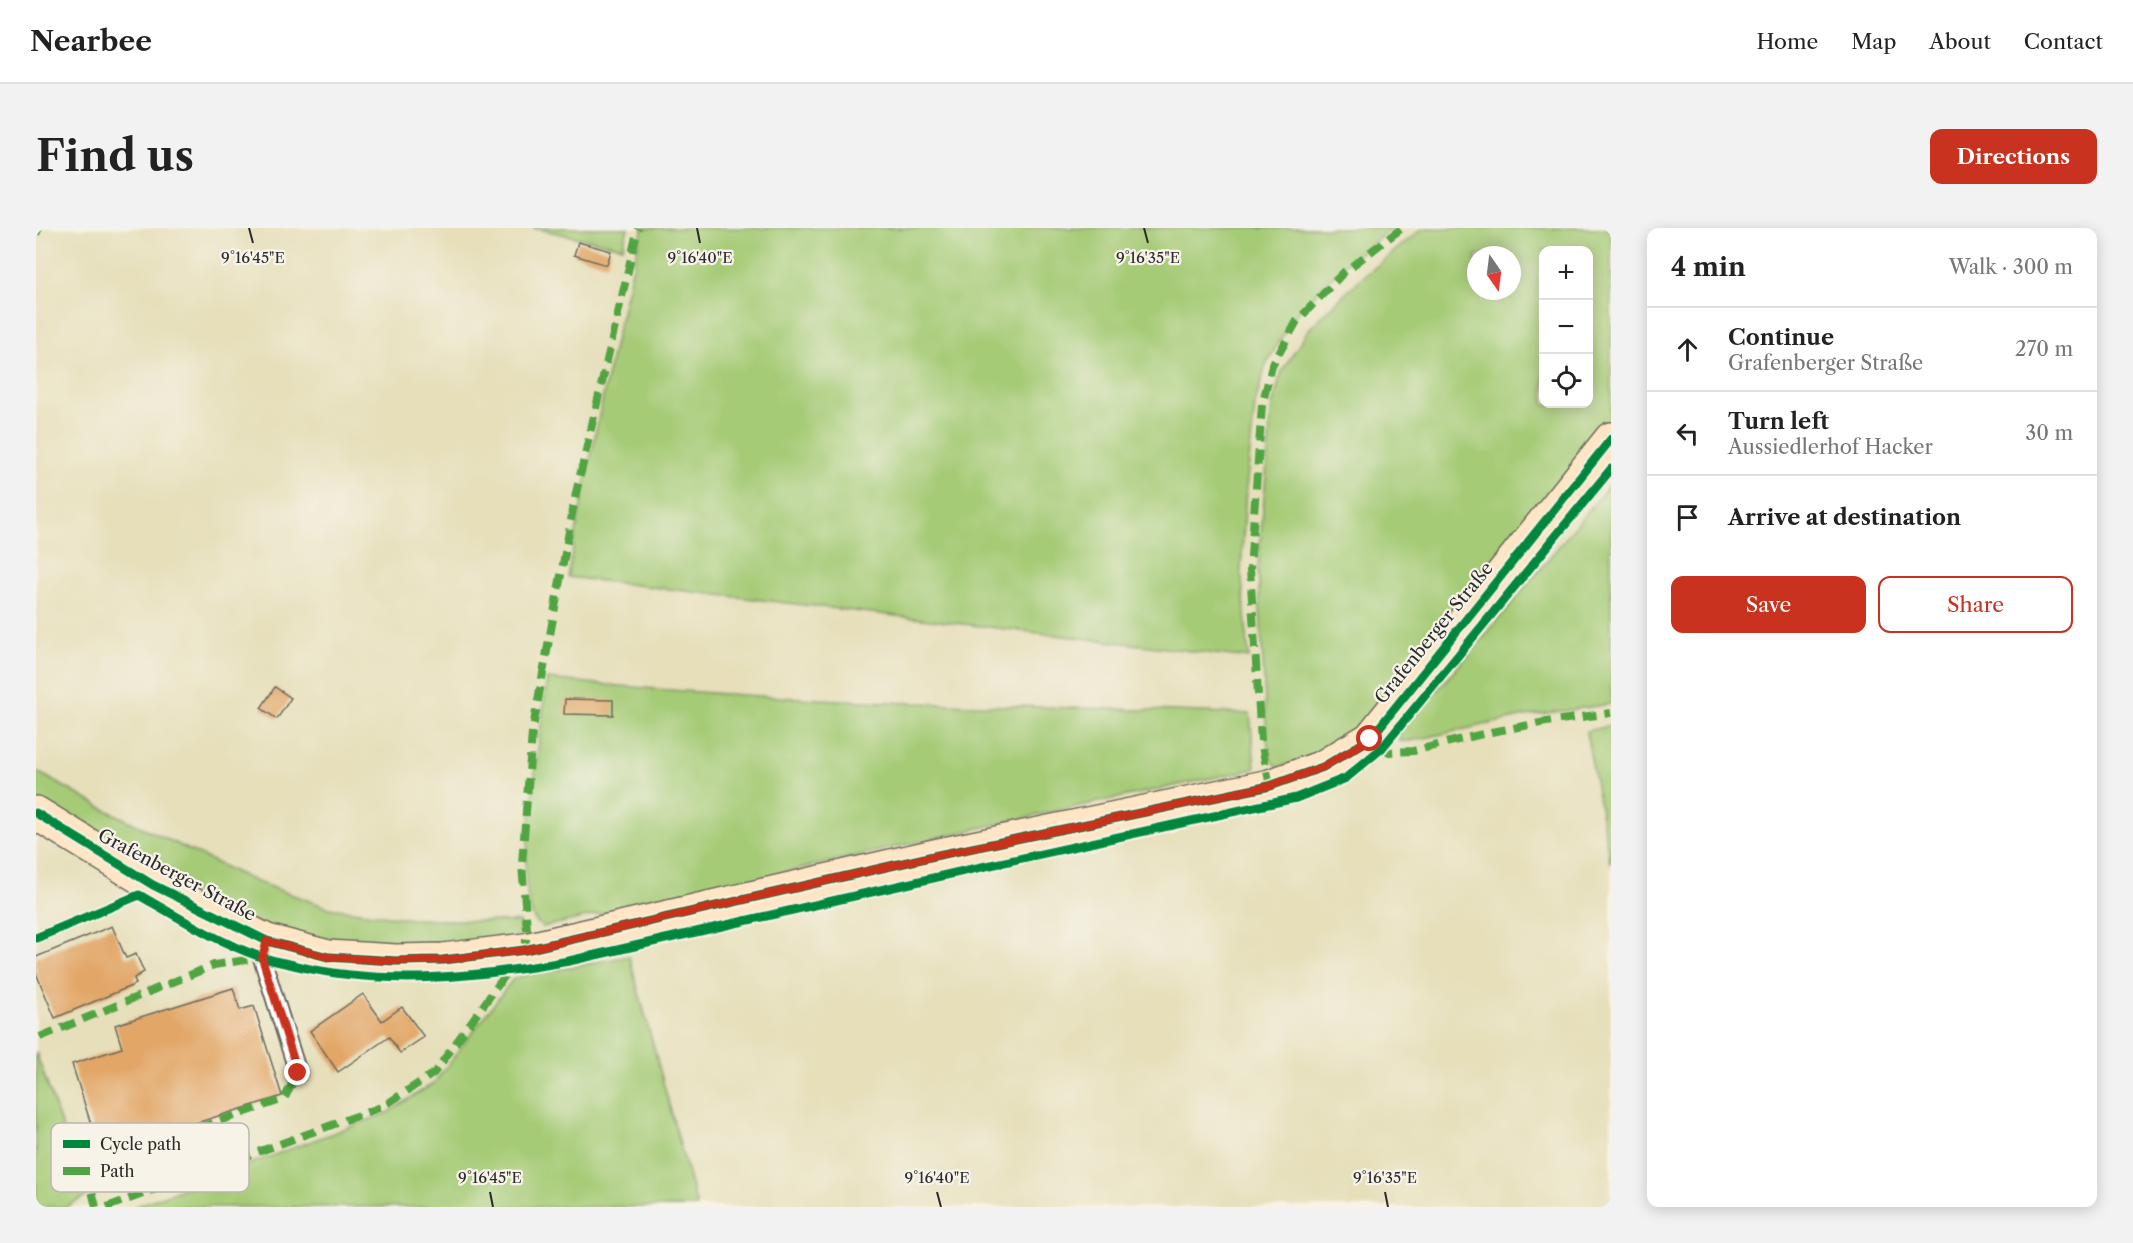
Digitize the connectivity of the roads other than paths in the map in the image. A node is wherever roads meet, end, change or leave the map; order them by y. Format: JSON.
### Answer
{"nodes":[{"id":1,"x":1611,"y":439,"type":"edge"},
{"id":2,"x":36,"y":813,"type":"edge"},
{"id":3,"x":267,"y":941,"type":"junction"},
{"id":4,"x":298,"y":1073,"type":"dead end"}],
"edges":[{"from":1,"to":3,"type":"street","name":"Grafenberger Straße"},
{"from":2,"to":3,"type":"street","name":"Grafenberger Straße"},
{"from":3,"to":4,"type":"lane"}]}
